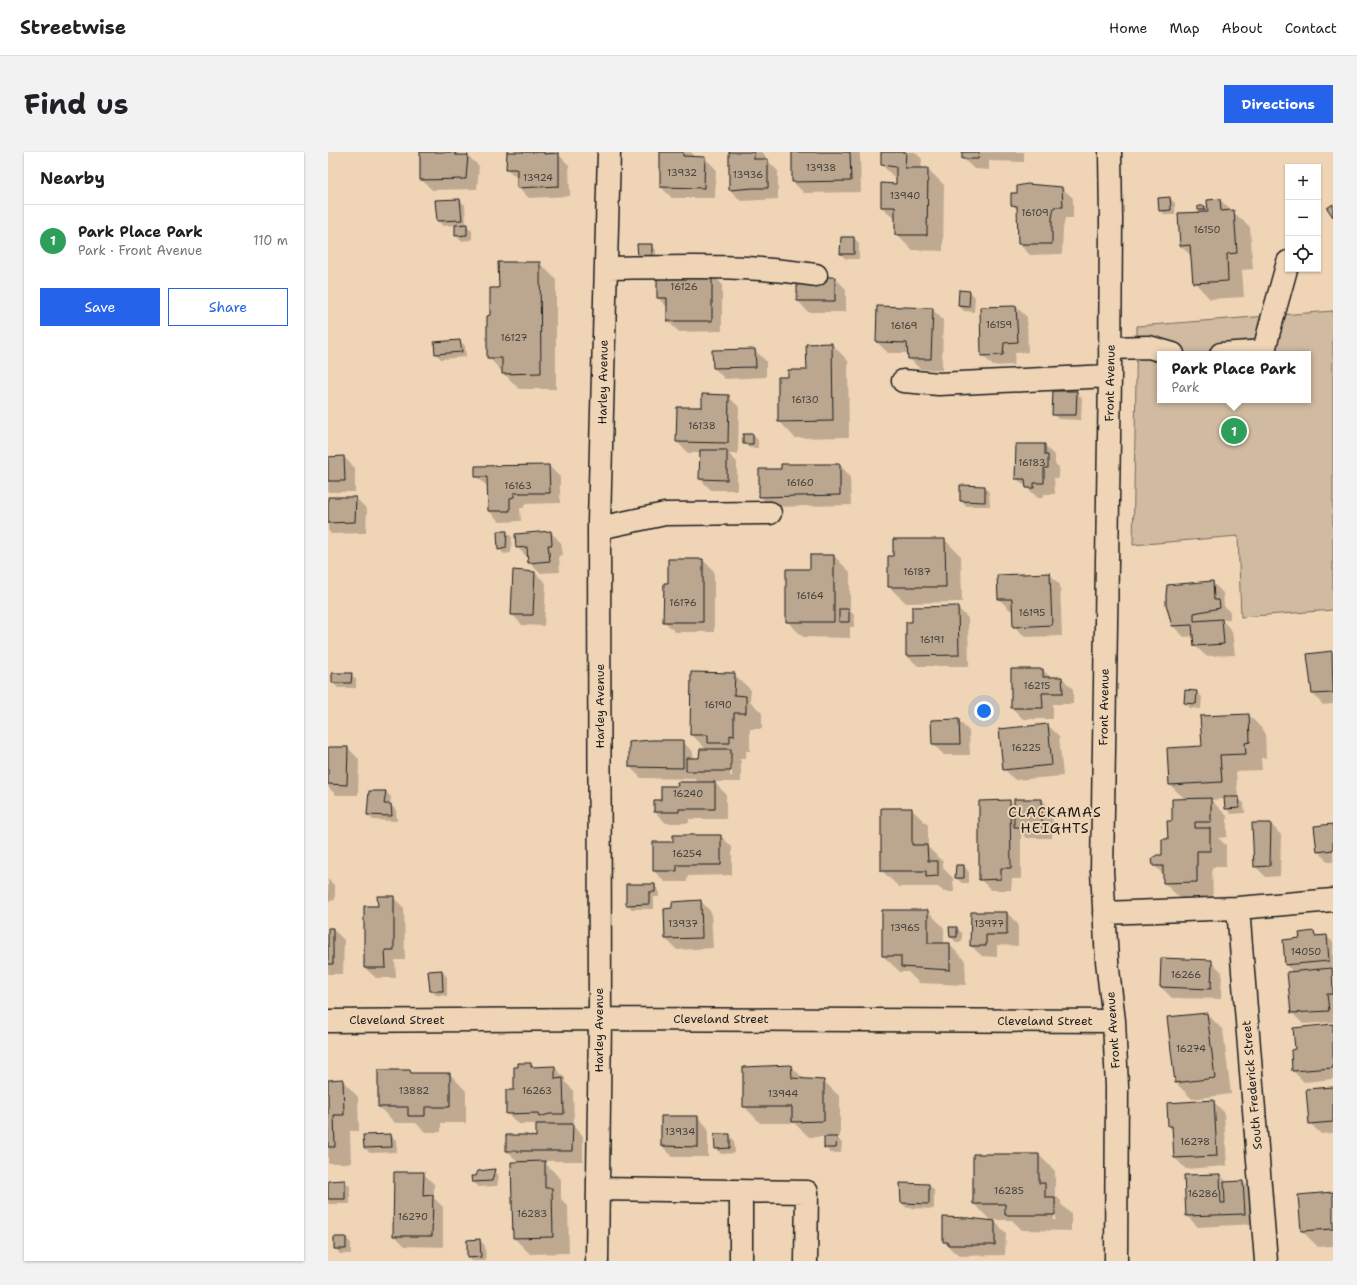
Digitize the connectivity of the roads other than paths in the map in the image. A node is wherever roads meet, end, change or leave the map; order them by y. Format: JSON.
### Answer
{"nodes":[{"id":1,"x":609,"y":152,"type":"edge"},
{"id":2,"x":1110,"y":152,"type":"edge"},
{"id":3,"x":606,"y":268,"type":"junction"},
{"id":4,"x":1285,"y":272,"type":"edge"},
{"id":5,"x":816,"y":275,"type":"dead end"},
{"id":6,"x":1110,"y":348,"type":"junction"},
{"id":7,"x":1163,"y":351,"type":"edge"},
{"id":8,"x":1264,"y":351,"type":"edge"},
{"id":9,"x":1110,"y":376,"type":"junction"},
{"id":10,"x":903,"y":381,"type":"dead end"},
{"id":11,"x":770,"y":513,"type":"dead end"},
{"id":12,"x":600,"y":528,"type":"junction"},
{"id":13,"x":1333,"y":900,"type":"edge"},
{"id":14,"x":1238,"y":908,"type":"junction"},
{"id":15,"x":1104,"y":913,"type":"junction"},
{"id":16,"x":600,"y":1019,"type":"junction"},
{"id":17,"x":328,"y":1021,"type":"edge"},
{"id":18,"x":1114,"y":1021,"type":"junction"},
{"id":19,"x":598,"y":1189,"type":"junction"},
{"id":20,"x":741,"y":1191,"type":"junction"},
{"id":21,"x":597,"y":1261,"type":"edge"},
{"id":22,"x":741,"y":1261,"type":"edge"},
{"id":23,"x":806,"y":1261,"type":"edge"},
{"id":24,"x":1116,"y":1261,"type":"edge"},
{"id":25,"x":1266,"y":1261,"type":"edge"}],
"edges":[{"from":1,"to":3,"type":"street","name":"Harley Avenue"},
{"from":2,"to":6,"type":"street","name":"Front Avenue"},
{"from":3,"to":5,"type":"street"},
{"from":3,"to":12,"type":"street","name":"Harley Avenue"},
{"from":4,"to":8,"type":"street"},
{"from":6,"to":7,"type":"street"},
{"from":6,"to":9,"type":"street","name":"Front Avenue"},
{"from":9,"to":10,"type":"street"},
{"from":9,"to":15,"type":"street","name":"Front Avenue"},
{"from":11,"to":12,"type":"street"},
{"from":12,"to":16,"type":"street","name":"Harley Avenue"},
{"from":13,"to":14,"type":"street"},
{"from":14,"to":15,"type":"street"},
{"from":14,"to":25,"type":"street","name":"South Frederick Street"},
{"from":15,"to":18,"type":"street","name":"Front Avenue"},
{"from":16,"to":17,"type":"street","name":"Cleveland Street"},
{"from":16,"to":18,"type":"street","name":"Cleveland Street"},
{"from":16,"to":19,"type":"street","name":"Harley Avenue"},
{"from":18,"to":24,"type":"street","name":"Front Avenue"},
{"from":19,"to":20,"type":"street"},
{"from":19,"to":21,"type":"street","name":"Harley Avenue"},
{"from":20,"to":22,"type":"street"},
{"from":20,"to":23,"type":"street"}]}
